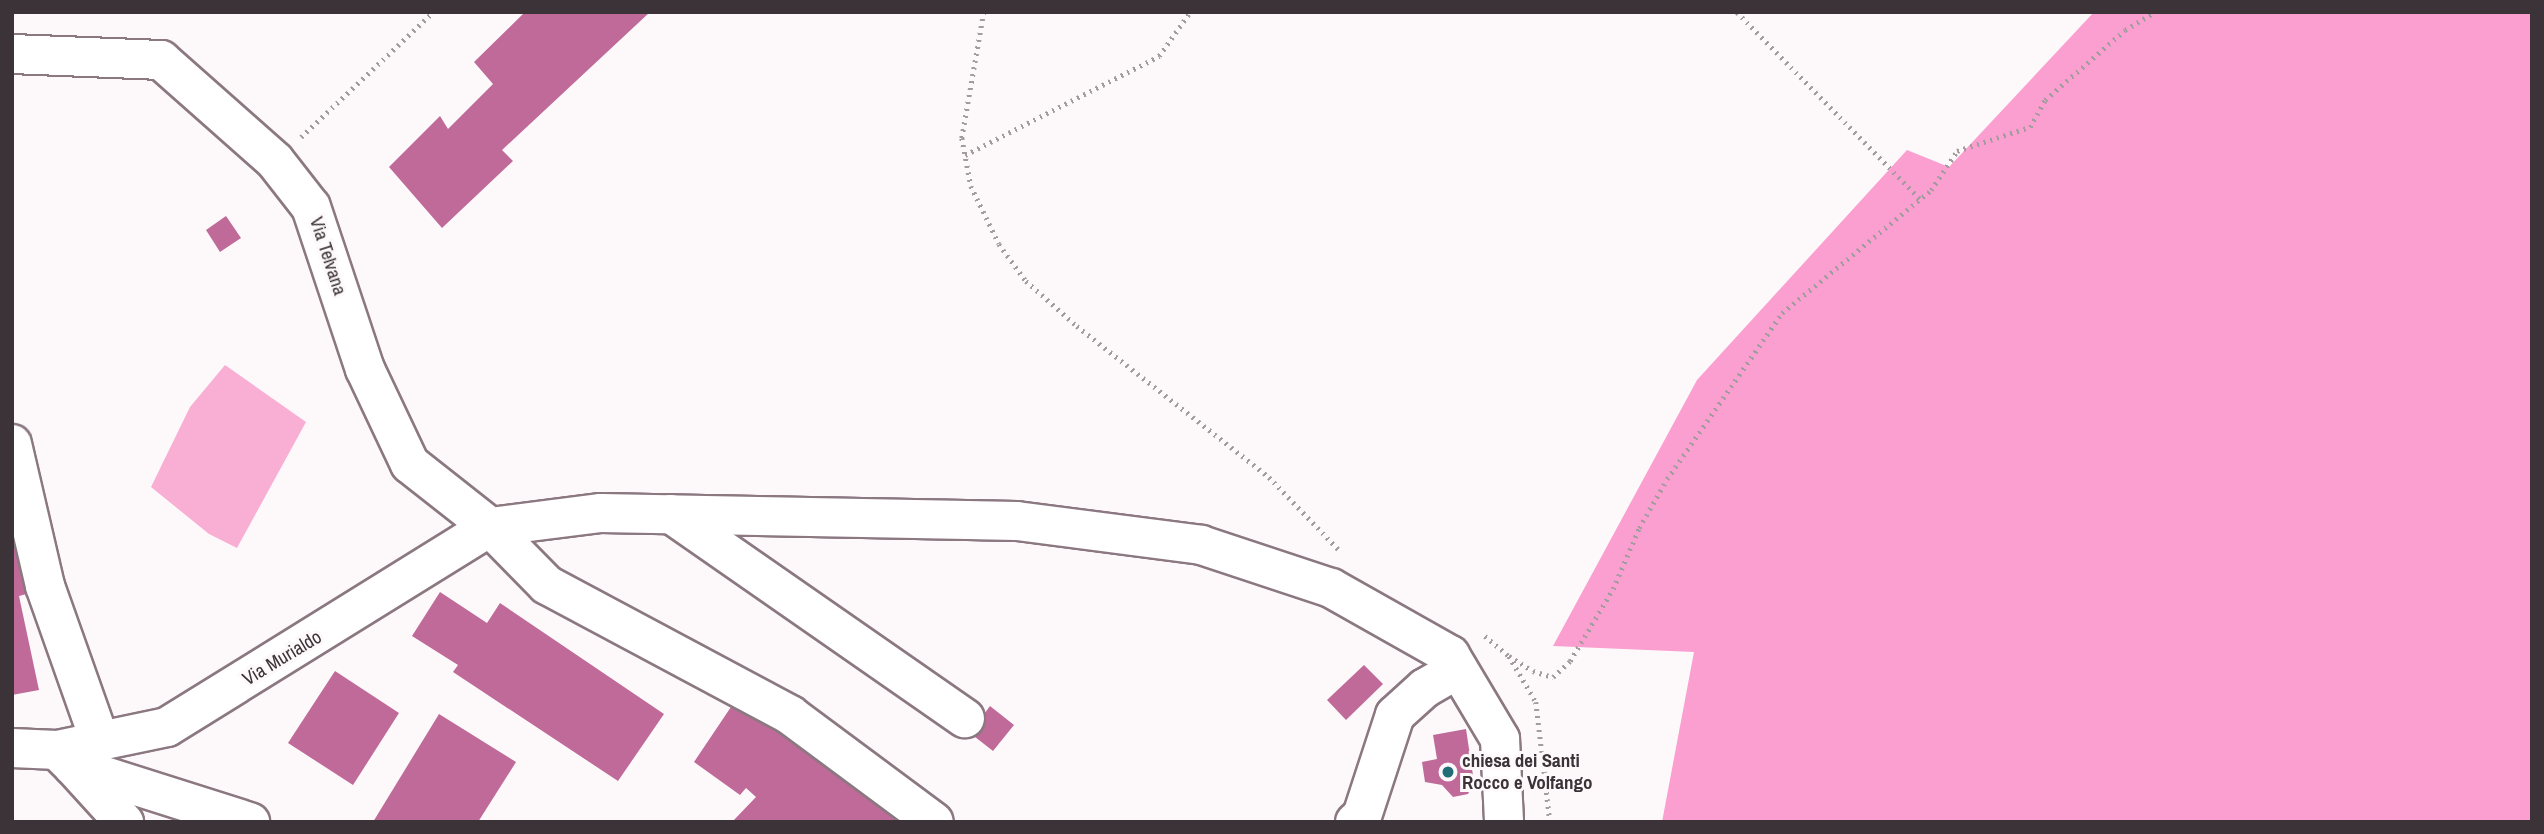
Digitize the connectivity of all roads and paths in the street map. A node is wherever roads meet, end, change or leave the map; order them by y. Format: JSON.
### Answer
{"nodes":[{"id":1,"x":433,"y":12,"type":"edge"},
{"id":2,"x":984,"y":12,"type":"edge"},
{"id":3,"x":1190,"y":12,"type":"edge"},
{"id":4,"x":1737,"y":12,"type":"edge"},
{"id":5,"x":2155,"y":12,"type":"edge"},
{"id":6,"x":12,"y":54,"type":"edge"},
{"id":7,"x":965,"y":155,"type":"junction"},
{"id":8,"x":275,"y":161,"type":"junction"},
{"id":9,"x":1920,"y":199,"type":"junction"},
{"id":10,"x":12,"y":444,"type":"edge"},
{"id":11,"x":671,"y":514,"type":"junction"},
{"id":12,"x":490,"y":527,"type":"junction"},
{"id":13,"x":1331,"y":588,"type":"junction"},
{"id":14,"x":1509,"y":656,"type":"dead end"},
{"id":15,"x":1458,"y":669,"type":"junction"},
{"id":16,"x":965,"y":718,"type":"dead end"},
{"id":17,"x":12,"y":748,"type":"edge"},
{"id":18,"x":77,"y":752,"type":"junction"},
{"id":19,"x":1360,"y":820,"type":"edge"},
{"id":20,"x":124,"y":822,"type":"edge"},
{"id":21,"x":250,"y":822,"type":"edge"},
{"id":22,"x":934,"y":822,"type":"edge"},
{"id":23,"x":1504,"y":822,"type":"edge"}],
"edges":[{"from":1,"to":8,"type":"path"},
{"from":2,"to":7,"type":"path"},
{"from":3,"to":7,"type":"path"},
{"from":4,"to":9,"type":"path"},
{"from":5,"to":9,"type":"path"},
{"from":6,"to":8,"type":"street","name":"Via Telvana"},
{"from":7,"to":13,"type":"path"},
{"from":8,"to":12,"type":"street","name":"Via Telvana"},
{"from":9,"to":14,"type":"path"},
{"from":10,"to":18,"type":"street"},
{"from":11,"to":12,"type":"street"},
{"from":11,"to":13,"type":"street"},
{"from":11,"to":16,"type":"street"},
{"from":12,"to":18,"type":"street","name":"Via Murialdo"},
{"from":12,"to":22,"type":"street","name":"Via Telvana"},
{"from":13,"to":15,"type":"street"},
{"from":15,"to":19,"type":"street"},
{"from":15,"to":23,"type":"street"},
{"from":17,"to":18,"type":"street","name":"Via Murialdo"},
{"from":18,"to":20,"type":"street"},
{"from":18,"to":21,"type":"street","name":"Via Murialdo"}]}
